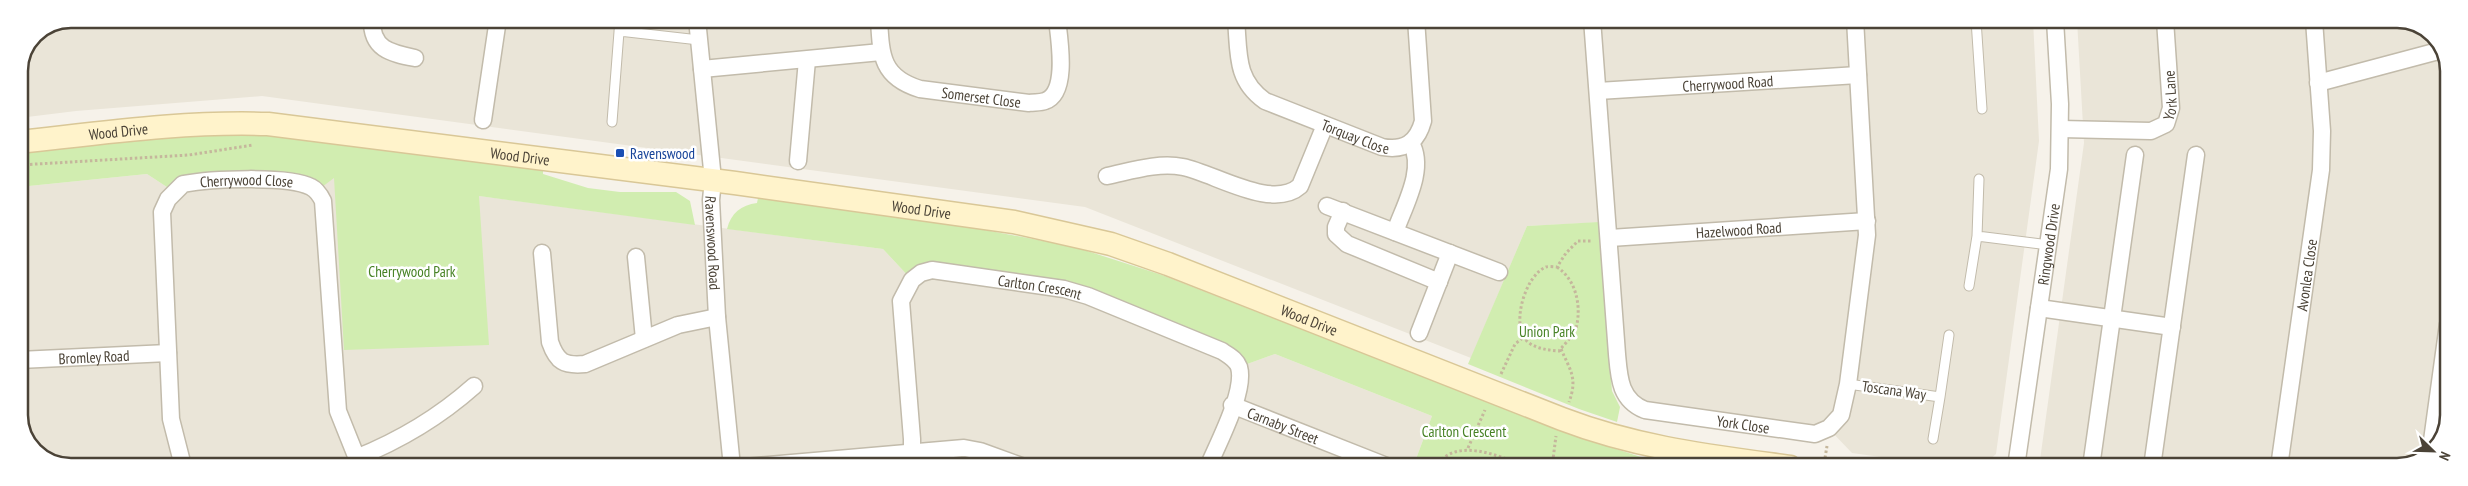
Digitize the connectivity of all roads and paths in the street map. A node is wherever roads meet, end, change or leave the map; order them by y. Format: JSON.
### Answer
{"nodes":[{"id":1,"x":373,"y":28,"type":"edge"},
{"id":2,"x":497,"y":28,"type":"edge"},
{"id":3,"x":619,"y":28,"type":"edge"},
{"id":4,"x":698,"y":28,"type":"edge"},
{"id":5,"x":880,"y":28,"type":"edge"},
{"id":6,"x":1058,"y":28,"type":"edge"},
{"id":7,"x":1237,"y":28,"type":"edge"},
{"id":8,"x":1417,"y":28,"type":"edge"},
{"id":9,"x":1593,"y":28,"type":"edge"},
{"id":10,"x":1855,"y":28,"type":"edge"},
{"id":11,"x":1977,"y":28,"type":"edge"},
{"id":12,"x":2055,"y":28,"type":"edge"},
{"id":13,"x":2166,"y":28,"type":"edge"},
{"id":14,"x":2314,"y":28,"type":"edge"},
{"id":15,"x":619,"y":31,"type":"junction"},
{"id":16,"x":699,"y":40,"type":"junction"},
{"id":17,"x":881,"y":52,"type":"junction"},
{"id":18,"x":2436,"y":52,"type":"edge"},
{"id":19,"x":415,"y":58,"type":"dead end"},
{"id":20,"x":807,"y":60,"type":"junction"},
{"id":21,"x":702,"y":69,"type":"junction"},
{"id":22,"x":1858,"y":75,"type":"junction"},
{"id":23,"x":2318,"y":84,"type":"junction"},
{"id":24,"x":1598,"y":91,"type":"junction"},
{"id":25,"x":1982,"y":109,"type":"dead end"},
{"id":26,"x":483,"y":120,"type":"dead end"},
{"id":27,"x":612,"y":122,"type":"dead end"},
{"id":28,"x":1325,"y":125,"type":"junction"},
{"id":29,"x":2061,"y":129,"type":"junction"},
{"id":30,"x":28,"y":141,"type":"edge"},
{"id":31,"x":1411,"y":143,"type":"junction"},
{"id":32,"x":261,"y":145,"type":"dead end"},
{"id":33,"x":2135,"y":155,"type":"dead end"},
{"id":34,"x":2196,"y":155,"type":"dead end"},
{"id":35,"x":798,"y":161,"type":"dead end"},
{"id":36,"x":28,"y":165,"type":"edge"},
{"id":37,"x":1107,"y":176,"type":"dead end"},
{"id":38,"x":1978,"y":178,"type":"dead end"},
{"id":39,"x":713,"y":180,"type":"junction"},
{"id":40,"x":1867,"y":221,"type":"junction"},
{"id":41,"x":1395,"y":232,"type":"junction"},
{"id":42,"x":1977,"y":236,"type":"junction"},
{"id":43,"x":1610,"y":238,"type":"junction"},
{"id":44,"x":2048,"y":245,"type":"junction"},
{"id":45,"x":542,"y":253,"type":"dead end"},
{"id":46,"x":1450,"y":253,"type":"junction"},
{"id":47,"x":636,"y":257,"type":"dead end"},
{"id":48,"x":1558,"y":267,"type":"junction"},
{"id":49,"x":1499,"y":272,"type":"dead end"},
{"id":50,"x":1439,"y":282,"type":"junction"},
{"id":51,"x":1969,"y":286,"type":"dead end"},
{"id":52,"x":2039,"y":308,"type":"junction"},
{"id":53,"x":717,"y":317,"type":"junction"},
{"id":54,"x":2112,"y":318,"type":"junction"},
{"id":55,"x":2172,"y":327,"type":"junction"},
{"id":56,"x":1419,"y":333,"type":"dead end"},
{"id":57,"x":1950,"y":336,"type":"dead end"},
{"id":58,"x":1524,"y":337,"type":"junction"},
{"id":59,"x":644,"y":339,"type":"junction"},
{"id":60,"x":1561,"y":348,"type":"junction"},
{"id":61,"x":168,"y":353,"type":"junction"},
{"id":62,"x":28,"y":360,"type":"edge"},
{"id":63,"x":1499,"y":378,"type":"dead end"},
{"id":64,"x":1848,"y":384,"type":"junction"},
{"id":65,"x":474,"y":386,"type":"dead end"},
{"id":66,"x":2440,"y":388,"type":"edge"},
{"id":67,"x":1940,"y":397,"type":"junction"},
{"id":68,"x":1488,"y":404,"type":"dead end"},
{"id":69,"x":1232,"y":405,"type":"junction"},
{"id":70,"x":1568,"y":406,"type":"dead end"},
{"id":71,"x":1558,"y":428,"type":"dead end"},
{"id":72,"x":1933,"y":439,"type":"dead end"},
{"id":73,"x":2433,"y":439,"type":"edge"},
{"id":74,"x":1468,"y":448,"type":"junction"},
{"id":75,"x":181,"y":458,"type":"edge"},
{"id":76,"x":356,"y":458,"type":"edge"},
{"id":77,"x":365,"y":458,"type":"edge"},
{"id":78,"x":731,"y":458,"type":"edge"},
{"id":79,"x":912,"y":458,"type":"edge"},
{"id":80,"x":917,"y":458,"type":"edge"},
{"id":81,"x":1001,"y":458,"type":"edge"},
{"id":82,"x":1211,"y":458,"type":"edge"},
{"id":83,"x":1366,"y":458,"type":"edge"},
{"id":84,"x":1441,"y":458,"type":"edge"},
{"id":85,"x":1500,"y":458,"type":"edge"},
{"id":86,"x":1553,"y":458,"type":"edge"},
{"id":87,"x":1726,"y":458,"type":"edge"},
{"id":88,"x":2017,"y":458,"type":"edge"},
{"id":89,"x":2092,"y":458,"type":"edge"},
{"id":90,"x":2153,"y":458,"type":"edge"},
{"id":91,"x":2280,"y":458,"type":"edge"}],
"edges":[{"from":1,"to":19,"type":"street"},
{"from":2,"to":26,"type":"street"},
{"from":3,"to":15,"type":"lane"},
{"from":4,"to":16,"type":"street","name":"Ravenswood Road"},
{"from":5,"to":17,"type":"street","name":"Somerset Close"},
{"from":6,"to":17,"type":"street","name":"Somerset Close"},
{"from":7,"to":28,"type":"street","name":"Torquay Close"},
{"from":8,"to":31,"type":"street","name":"Torquay Close"},
{"from":9,"to":24,"type":"street","name":"York Close"},
{"from":10,"to":22,"type":"street","name":"York Close"},
{"from":11,"to":25,"type":"lane"},
{"from":12,"to":29,"type":"street","name":"Ringwood Drive"},
{"from":13,"to":29,"type":"street","name":"York Lane"},
{"from":14,"to":23,"type":"street","name":"Avonlea Close"},
{"from":15,"to":16,"type":"lane"},
{"from":15,"to":27,"type":"lane"},
{"from":16,"to":21,"type":"street","name":"Ravenswood Road"},
{"from":17,"to":20,"type":"street"},
{"from":18,"to":23,"type":"street"},
{"from":20,"to":21,"type":"street"},
{"from":20,"to":35,"type":"street"},
{"from":21,"to":39,"type":"street","name":"Ravenswood Road"},
{"from":22,"to":24,"type":"street","name":"Cherrywood Road"},
{"from":22,"to":40,"type":"street","name":"York Close"},
{"from":23,"to":91,"type":"street","name":"Avonlea Close"},
{"from":24,"to":43,"type":"street","name":"York Close"},
{"from":28,"to":31,"type":"street","name":"Torquay Close"},
{"from":28,"to":37,"type":"street"},
{"from":29,"to":44,"type":"street","name":"Ringwood Drive"},
{"from":30,"to":39,"type":"street","name":"Wood Drive"},
{"from":31,"to":41,"type":"street"},
{"from":32,"to":36,"type":"path"},
{"from":33,"to":54,"type":"street"},
{"from":34,"to":55,"type":"street"},
{"from":38,"to":42,"type":"lane"},
{"from":39,"to":53,"type":"street","name":"Ravenswood Road"},
{"from":39,"to":87,"type":"street","name":"Wood Drive"},
{"from":40,"to":43,"type":"street","name":"Hazelwood Road"},
{"from":40,"to":64,"type":"street","name":"York Close"},
{"from":41,"to":46,"type":"street"},
{"from":41,"to":50,"type":"street"},
{"from":42,"to":44,"type":"lane"},
{"from":42,"to":51,"type":"lane"},
{"from":43,"to":48,"type":"path"},
{"from":43,"to":64,"type":"street","name":"York Close"},
{"from":44,"to":52,"type":"street","name":"Ringwood Drive"},
{"from":45,"to":59,"type":"street"},
{"from":46,"to":49,"type":"street"},
{"from":46,"to":50,"type":"street"},
{"from":47,"to":59,"type":"street"},
{"from":48,"to":58,"type":"path"},
{"from":48,"to":60,"type":"path"},
{"from":50,"to":56,"type":"street"},
{"from":52,"to":54,"type":"street"},
{"from":52,"to":88,"type":"street","name":"Ringwood Drive"},
{"from":53,"to":59,"type":"street"},
{"from":53,"to":78,"type":"street","name":"Ravenswood Road"},
{"from":54,"to":55,"type":"street"},
{"from":54,"to":89,"type":"street"},
{"from":55,"to":90,"type":"street"},
{"from":57,"to":67,"type":"lane","name":"Toscana Way"},
{"from":58,"to":60,"type":"path"},
{"from":58,"to":63,"type":"path"},
{"from":60,"to":70,"type":"path"},
{"from":61,"to":62,"type":"street","name":"Bromley Road"},
{"from":61,"to":75,"type":"street","name":"Cherrywood Close"},
{"from":61,"to":76,"type":"street","name":"Cherrywood Close"},
{"from":64,"to":67,"type":"lane","name":"Toscana Way"},
{"from":65,"to":77,"type":"street"},
{"from":66,"to":73,"type":"street"},
{"from":67,"to":72,"type":"lane","name":"Toscana Way"},
{"from":68,"to":74,"type":"path"},
{"from":69,"to":79,"type":"street","name":"Carlton Crescent"},
{"from":69,"to":82,"type":"street","name":"Carlton Crescent"},
{"from":69,"to":83,"type":"street","name":"Carnaby Street"},
{"from":71,"to":86,"type":"path"},
{"from":74,"to":84,"type":"path"},
{"from":74,"to":85,"type":"path"},
{"from":80,"to":81,"type":"street"}]}
